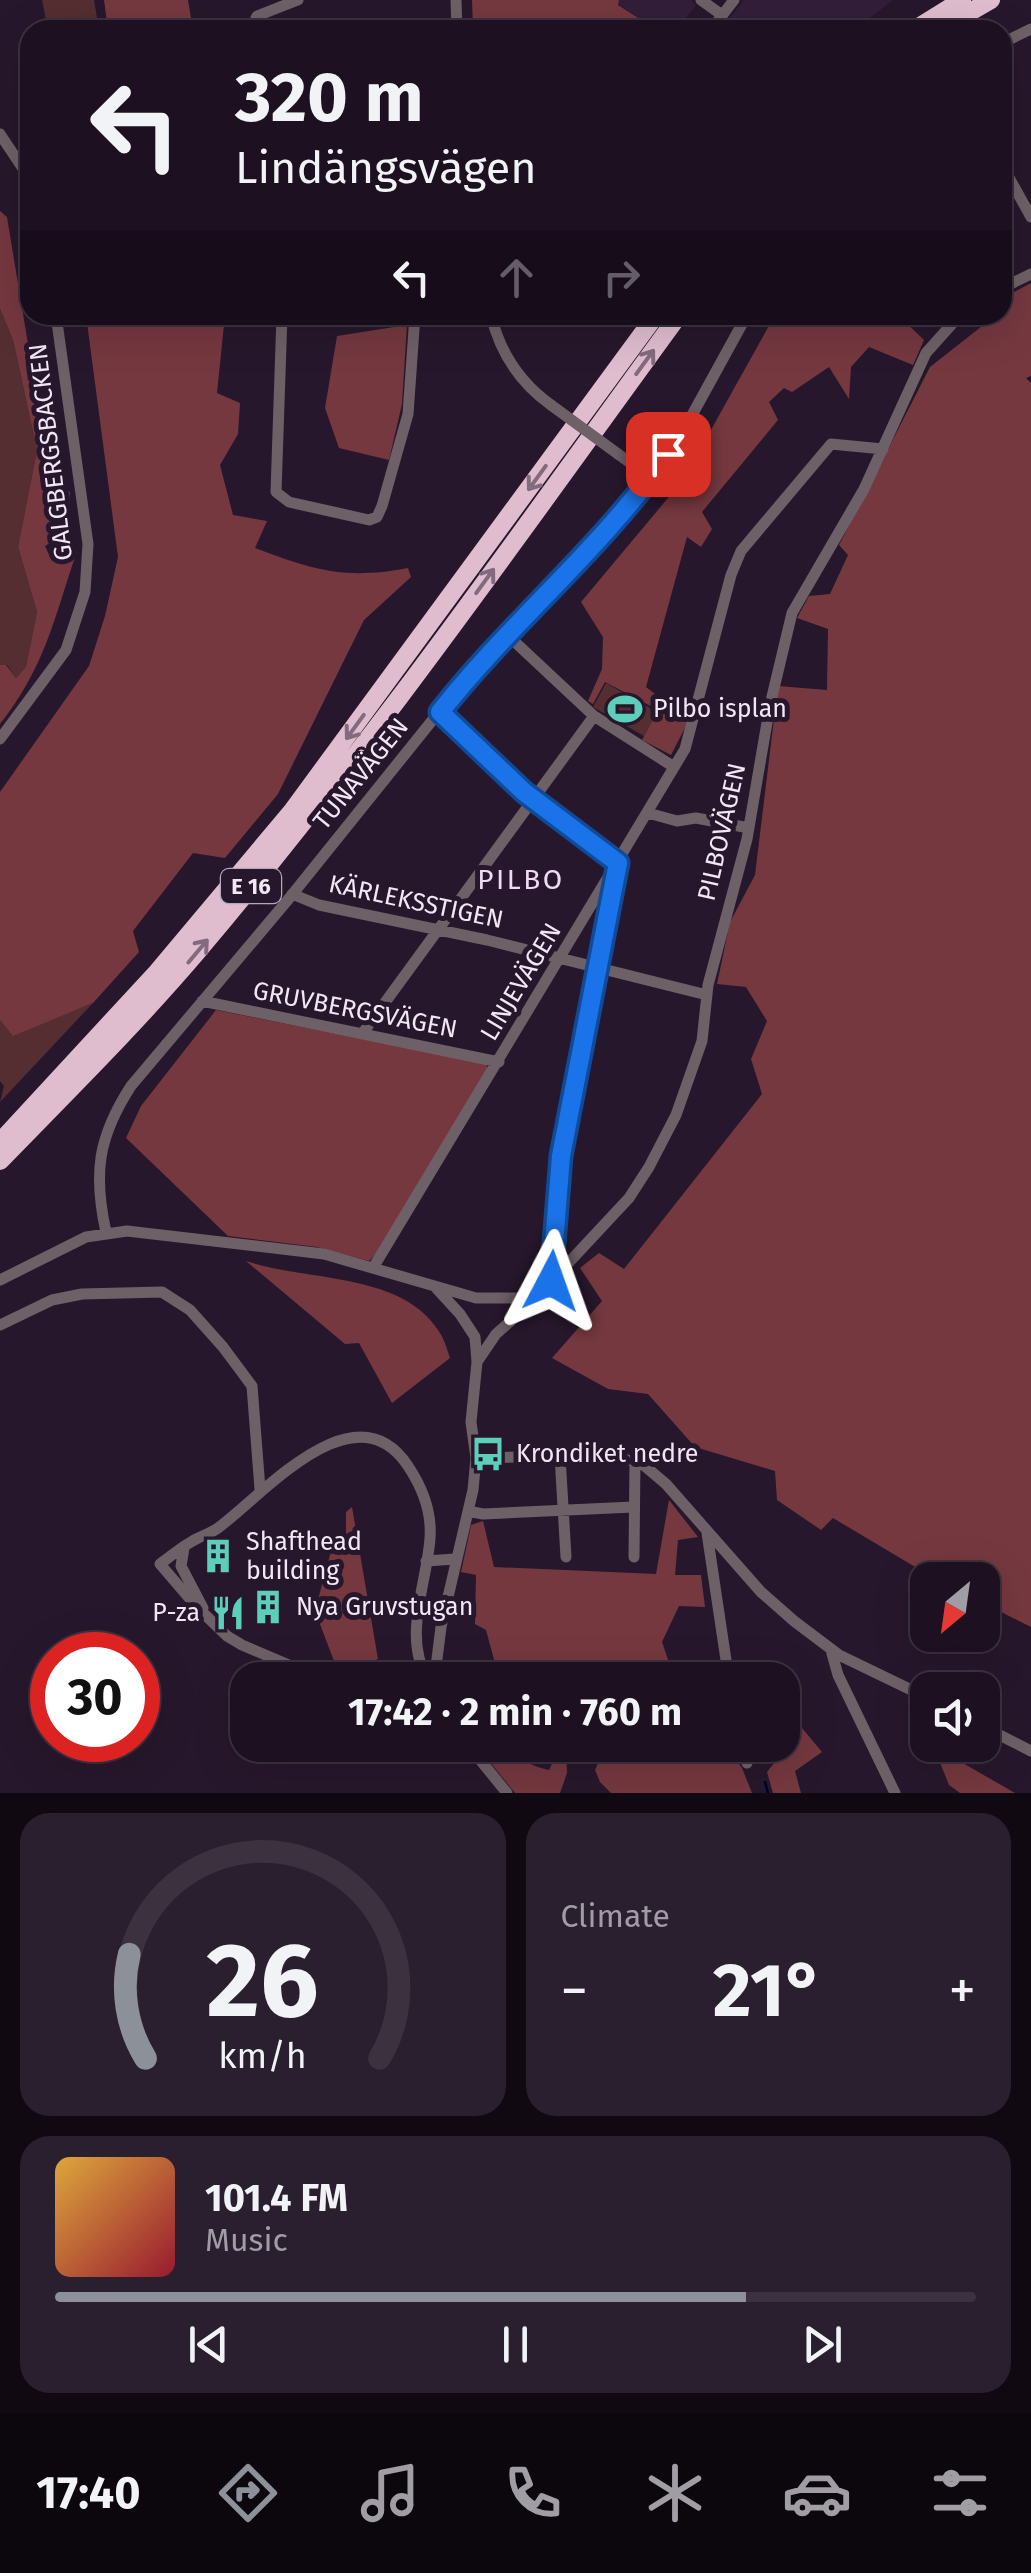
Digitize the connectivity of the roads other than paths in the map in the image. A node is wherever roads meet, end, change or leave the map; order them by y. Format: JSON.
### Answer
{"nodes":[{"id":1,"x":298,"y":0,"type":"edge"},
{"id":2,"x":701,"y":0,"type":"edge"},
{"id":3,"x":734,"y":0,"type":"edge"},
{"id":4,"x":962,"y":0,"type":"edge"},
{"id":5,"x":991,"y":0,"type":"edge"},
{"id":6,"x":722,"y":15,"type":"junction"},
{"id":7,"x":254,"y":20,"type":"edge"},
{"id":8,"x":718,"y":20,"type":"edge"},
{"id":9,"x":930,"y":20,"type":"edge"},
{"id":10,"x":956,"y":20,"type":"edge"},
{"id":11,"x":0,"y":134,"type":"edge"},
{"id":12,"x":20,"y":164,"type":"edge"},
{"id":13,"x":1012,"y":183,"type":"edge"},
{"id":14,"x":1031,"y":217,"type":"edge"},
{"id":15,"x":1031,"y":258,"type":"edge"},
{"id":16,"x":1029,"y":275,"type":"edge"},
{"id":17,"x":57,"y":325,"type":"edge"},
{"id":18,"x":282,"y":325,"type":"edge"},
{"id":19,"x":414,"y":325,"type":"edge"},
{"id":20,"x":493,"y":325,"type":"edge"},
{"id":21,"x":649,"y":325,"type":"edge"},
{"id":22,"x":672,"y":325,"type":"edge"},
{"id":23,"x":742,"y":325,"type":"edge"},
{"id":24,"x":951,"y":325,"type":"edge"},
{"id":25,"x":883,"y":449,"type":"junction"},
{"id":26,"x":650,"y":478,"type":"junction"},
{"id":27,"x":516,"y":643,"type":"dead end"},
{"id":28,"x":440,"y":712,"type":"junction"},
{"id":29,"x":594,"y":716,"type":"junction"},
{"id":30,"x":0,"y":739,"type":"edge"},
{"id":31,"x":674,"y":768,"type":"junction"},
{"id":32,"x":533,"y":799,"type":"junction"},
{"id":33,"x":648,"y":813,"type":"junction"},
{"id":34,"x":749,"y":828,"type":"junction"},
{"id":35,"x":618,"y":863,"type":"junction"},
{"id":36,"x":292,"y":894,"type":"junction"},
{"id":37,"x":437,"y":929,"type":"junction"},
{"id":38,"x":562,"y":958,"type":"junction"},
{"id":39,"x":597,"y":967,"type":"junction"},
{"id":40,"x":707,"y":994,"type":"junction"},
{"id":41,"x":202,"y":1001,"type":"junction"},
{"id":42,"x":362,"y":1034,"type":"junction"},
{"id":43,"x":499,"y":1062,"type":"junction"},
{"id":44,"x":0,"y":1142,"type":"edge"},
{"id":45,"x":0,"y":1161,"type":"edge"},
{"id":46,"x":106,"y":1232,"type":"junction"},
{"id":47,"x":373,"y":1268,"type":"junction"},
{"id":48,"x":0,"y":1280,"type":"edge"},
{"id":49,"x":551,"y":1281,"type":"junction"},
{"id":50,"x":437,"y":1289,"type":"junction"},
{"id":51,"x":539,"y":1294,"type":"junction"},
{"id":52,"x":0,"y":1325,"type":"edge"},
{"id":53,"x":477,"y":1362,"type":"junction"},
{"id":54,"x":560,"y":1456,"type":"junction"},
{"id":55,"x":476,"y":1458,"type":"junction"},
{"id":56,"x":635,"y":1460,"type":"junction"},
{"id":57,"x":260,"y":1489,"type":"junction"},
{"id":58,"x":633,"y":1507,"type":"junction"},
{"id":59,"x":563,"y":1511,"type":"junction"},
{"id":60,"x":468,"y":1512,"type":"junction"},
{"id":61,"x":707,"y":1533,"type":"junction"},
{"id":62,"x":191,"y":1542,"type":"junction"},
{"id":63,"x":566,"y":1556,"type":"dead end"},
{"id":64,"x":634,"y":1556,"type":"dead end"},
{"id":65,"x":456,"y":1559,"type":"junction"},
{"id":66,"x":426,"y":1562,"type":"junction"},
{"id":67,"x":205,"y":1615,"type":"junction"},
{"id":68,"x":831,"y":1650,"type":"junction"},
{"id":69,"x":283,"y":1662,"type":"edge"},
{"id":70,"x":419,"y":1662,"type":"edge"},
{"id":71,"x":437,"y":1662,"type":"edge"},
{"id":72,"x":726,"y":1662,"type":"edge"},
{"id":73,"x":910,"y":1689,"type":"edge"},
{"id":74,"x":1000,"y":1735,"type":"edge"},
{"id":75,"x":1031,"y":1751,"type":"edge"},
{"id":76,"x":482,"y":1762,"type":"edge"},
{"id":77,"x":508,"y":1793,"type":"edge"},
{"id":78,"x":895,"y":1793,"type":"edge"}],
"edges":[{"from":1,"to":7,"type":"street"},
{"from":2,"to":6,"type":"street"},
{"from":3,"to":6,"type":"street"},
{"from":4,"to":9,"type":"highway"},
{"from":5,"to":10,"type":"highway"},
{"from":6,"to":8,"type":"street"},
{"from":11,"to":12,"type":"street"},
{"from":13,"to":14,"type":"street"},
{"from":15,"to":16,"type":"street"},
{"from":17,"to":30,"type":"street","name":"GALGBERGSBACKEN"},
{"from":18,"to":19,"type":"street"},
{"from":20,"to":26,"type":"street","bridge":true},
{"from":21,"to":44,"type":"highway","number":"E 16","one_way":true},
{"from":45,"to":22,"type":"highway","number":"E 16","one_way":true},
{"from":23,"to":26,"type":"street","name":"TUNAVÄGEN"},
{"from":24,"to":25,"type":"street","name":"PILBOVÄGEN"},
{"from":25,"to":31,"type":"street","name":"LINJEVÄGEN"},
{"from":25,"to":34,"type":"street","name":"PILBOVÄGEN"},
{"from":26,"to":28,"type":"street","name":"TUNAVÄGEN"},
{"from":27,"to":29,"type":"street"},
{"from":28,"to":32,"type":"street"},
{"from":28,"to":36,"type":"street","name":"TUNAVÄGEN"},
{"from":29,"to":31,"type":"street"},
{"from":29,"to":32,"type":"street"},
{"from":31,"to":33,"type":"street","name":"LINJEVÄGEN"},
{"from":32,"to":35,"type":"street"},
{"from":32,"to":37,"type":"street"},
{"from":33,"to":34,"type":"street"},
{"from":33,"to":35,"type":"street","name":"LINJEVÄGEN"},
{"from":34,"to":40,"type":"street","name":"PILBOVÄGEN"},
{"from":35,"to":38,"type":"street","name":"LINJEVÄGEN"},
{"from":35,"to":39,"type":"street"},
{"from":36,"to":37,"type":"street","name":"KÄRLEKSSTIGEN"},
{"from":36,"to":41,"type":"street","name":"TUNAVÄGEN"},
{"from":37,"to":38,"type":"street","name":"KÄRLEKSSTIGEN"},
{"from":37,"to":42,"type":"street"},
{"from":38,"to":39,"type":"street","name":"KÄRLEKSSTIGEN"},
{"from":38,"to":43,"type":"street","name":"LINJEVÄGEN"},
{"from":39,"to":40,"type":"street","name":"KÄRLEKSSTIGEN"},
{"from":39,"to":49,"type":"street"},
{"from":40,"to":49,"type":"street","name":"PILBOVÄGEN"},
{"from":41,"to":42,"type":"street","name":"GRUVBERGSVÄGEN"},
{"from":41,"to":46,"type":"street","name":"TUNAVÄGEN"},
{"from":42,"to":43,"type":"street","name":"GRUVBERGSVÄGEN"},
{"from":43,"to":47,"type":"street","name":"LINJEVÄGEN"},
{"from":46,"to":47,"type":"street"},
{"from":46,"to":48,"type":"street"},
{"from":47,"to":50,"type":"street"},
{"from":49,"to":51,"type":"street","name":"PILBOVÄGEN"},
{"from":50,"to":51,"type":"street"},
{"from":50,"to":53,"type":"street"},
{"from":51,"to":53,"type":"street","name":"PILBOVÄGEN"},
{"from":52,"to":57,"type":"street"},
{"from":53,"to":55,"type":"street"},
{"from":54,"to":55,"type":"street"},
{"from":54,"to":56,"type":"street"},
{"from":54,"to":59,"type":"street"},
{"from":55,"to":60,"type":"street"},
{"from":56,"to":58,"type":"street"},
{"from":56,"to":61,"type":"street"},
{"from":57,"to":62,"type":"street"},
{"from":57,"to":66,"type":"street"},
{"from":58,"to":59,"type":"street"},
{"from":58,"to":64,"type":"street"},
{"from":59,"to":60,"type":"street"},
{"from":59,"to":63,"type":"street"},
{"from":60,"to":65,"type":"street"},
{"from":61,"to":68,"type":"street"},
{"from":61,"to":72,"type":"street"},
{"from":62,"to":67,"type":"street"},
{"from":62,"to":67,"type":"street"},
{"from":65,"to":66,"type":"street"},
{"from":65,"to":71,"type":"street"},
{"from":66,"to":70,"type":"street"},
{"from":67,"to":69,"type":"street"},
{"from":68,"to":73,"type":"street"},
{"from":68,"to":78,"type":"street"},
{"from":74,"to":75,"type":"street"},
{"from":76,"to":77,"type":"street"}]}
